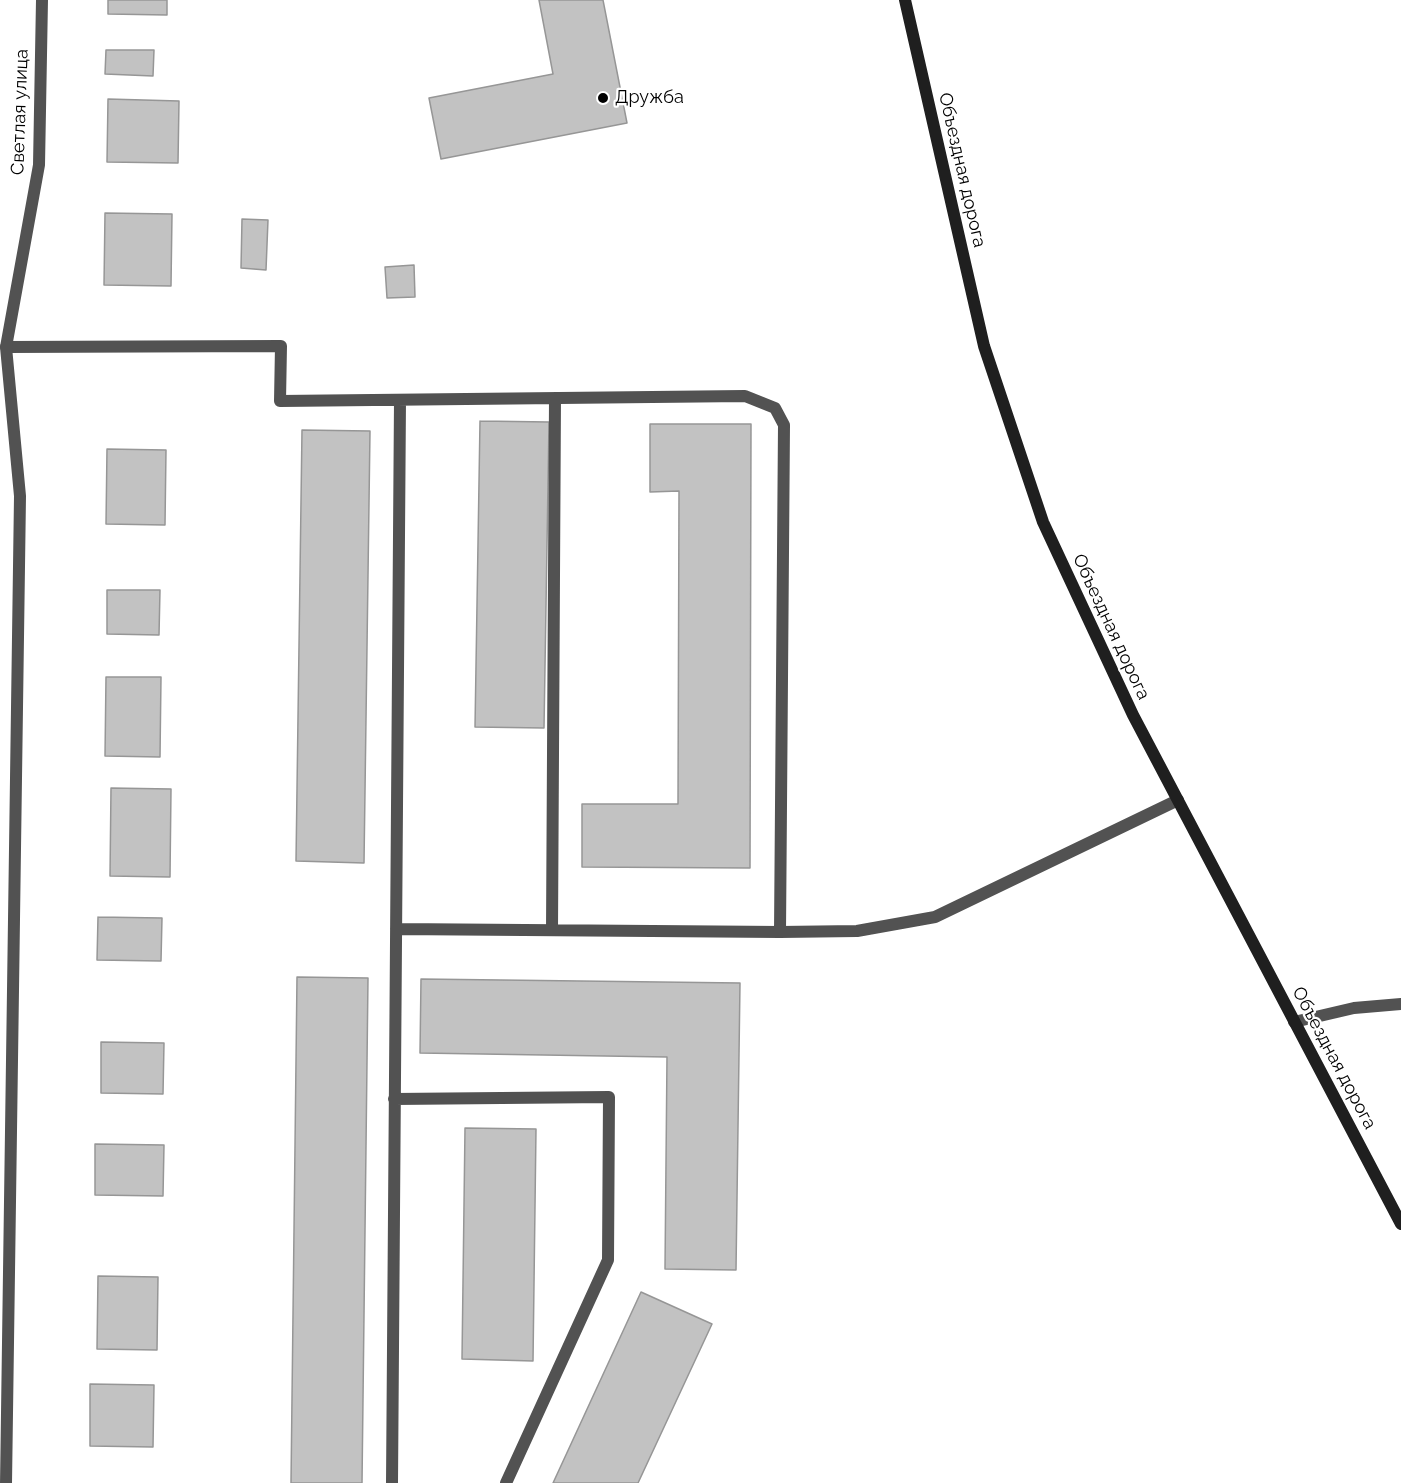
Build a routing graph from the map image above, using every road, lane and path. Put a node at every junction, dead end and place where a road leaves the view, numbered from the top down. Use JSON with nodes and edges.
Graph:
{"nodes":[{"id":1,"x":42,"y":0,"type":"edge"},
{"id":2,"x":905,"y":0,"type":"edge"},
{"id":3,"x":3,"y":347,"type":"edge"},
{"id":4,"x":555,"y":398,"type":"junction"},
{"id":5,"x":400,"y":400,"type":"junction"},
{"id":6,"x":1178,"y":800,"type":"junction"},
{"id":7,"x":396,"y":929,"type":"junction"},
{"id":8,"x":552,"y":930,"type":"junction"},
{"id":9,"x":780,"y":932,"type":"junction"},
{"id":10,"x":1401,"y":1004,"type":"edge"},
{"id":11,"x":1294,"y":1022,"type":"junction"},
{"id":12,"x":394,"y":1099,"type":"junction"},
{"id":13,"x":1401,"y":1224,"type":"edge"},
{"id":14,"x":6,"y":1483,"type":"edge"},
{"id":15,"x":392,"y":1483,"type":"edge"},
{"id":16,"x":506,"y":1483,"type":"edge"}],
"edges":[{"from":1,"to":3,"type":"street","name":"Светлая улица"},
{"from":2,"to":6,"type":"main road","name":"Объездная дорога"},
{"from":3,"to":5,"type":"street"},
{"from":3,"to":14,"type":"street","name":"Светлая улица"},
{"from":4,"to":5,"type":"street"},
{"from":4,"to":8,"type":"street"},
{"from":4,"to":9,"type":"street"},
{"from":5,"to":7,"type":"street"},
{"from":6,"to":9,"type":"street"},
{"from":6,"to":11,"type":"main road","name":"Объездная дорога"},
{"from":7,"to":8,"type":"street"},
{"from":7,"to":12,"type":"street"},
{"from":8,"to":9,"type":"street"},
{"from":10,"to":11,"type":"street"},
{"from":11,"to":13,"type":"main road","name":"Объездная дорога"},
{"from":12,"to":15,"type":"street"},
{"from":12,"to":16,"type":"street"}]}
